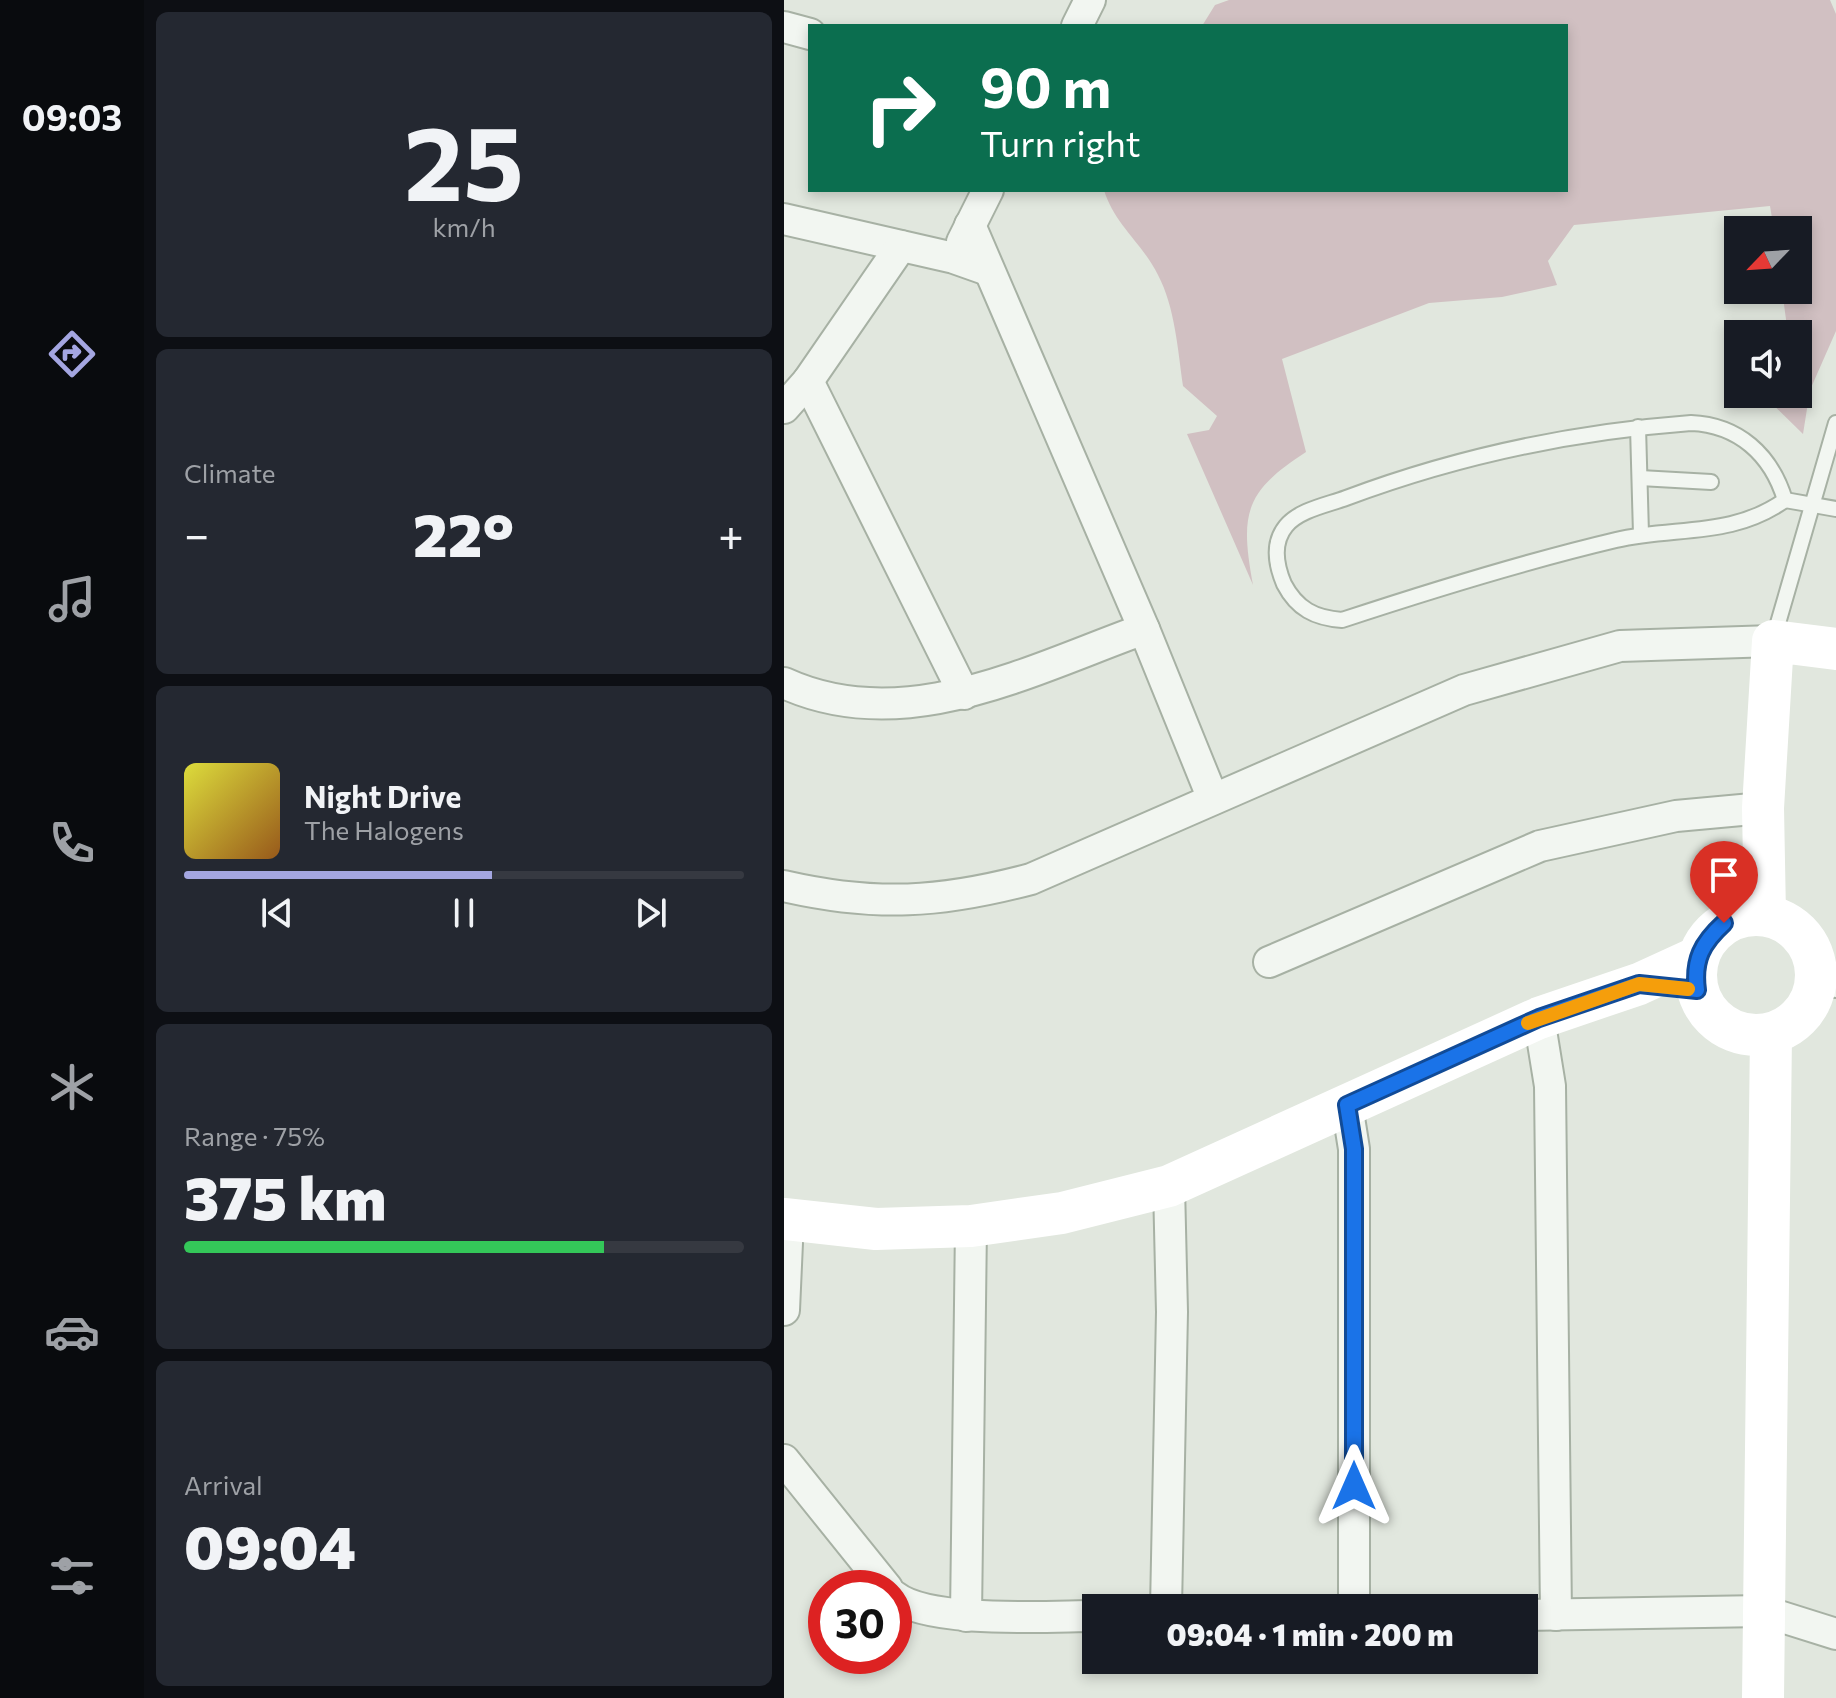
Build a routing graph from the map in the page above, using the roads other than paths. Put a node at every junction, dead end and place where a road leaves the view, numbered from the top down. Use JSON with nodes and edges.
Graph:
{"nodes":[{"id":1,"x":1090,"y":0,"type":"edge"},
{"id":2,"x":1078,"y":24,"type":"edge"},
{"id":3,"x":784,"y":27,"type":"edge"},
{"id":4,"x":808,"y":33,"type":"edge"},
{"id":5,"x":987,"y":192,"type":"edge"},
{"id":6,"x":784,"y":219,"type":"edge"},
{"id":7,"x":970,"y":225,"type":"junction"},
{"id":8,"x":901,"y":246,"type":"junction"},
{"id":9,"x":954,"y":258,"type":"junction"},
{"id":10,"x":988,"y":270,"type":"junction"},
{"id":11,"x":808,"y":381,"type":"junction"},
{"id":12,"x":784,"y":408,"type":"edge"},
{"id":13,"x":1836,"y":423,"type":"edge"},
{"id":14,"x":1638,"y":427,"type":"junction"},
{"id":15,"x":1640,"y":478,"type":"junction"},
{"id":16,"x":1711,"y":482,"type":"dead end"},
{"id":17,"x":1785,"y":500,"type":"junction"},
{"id":18,"x":1811,"y":507,"type":"junction"},
{"id":19,"x":1836,"y":509,"type":"edge"},
{"id":20,"x":1641,"y":534,"type":"junction"},
{"id":21,"x":1144,"y":629,"type":"junction"},
{"id":22,"x":1773,"y":641,"type":"junction"},
{"id":23,"x":1836,"y":649,"type":"edge"},
{"id":24,"x":784,"y":683,"type":"edge"},
{"id":25,"x":964,"y":694,"type":"junction"},
{"id":26,"x":1213,"y":799,"type":"junction"},
{"id":27,"x":1763,"y":808,"type":"junction"},
{"id":28,"x":784,"y":886,"type":"edge"},
{"id":29,"x":1765,"y":915,"type":"junction"},
{"id":30,"x":1269,"y":962,"type":"dead end"},
{"id":31,"x":1698,"y":973,"type":"junction"},
{"id":32,"x":1826,"y":980,"type":"edge"},
{"id":33,"x":1539,"y":1018,"type":"junction"},
{"id":34,"x":1771,"y":1034,"type":"junction"},
{"id":35,"x":1347,"y":1105,"type":"junction"},
{"id":36,"x":1169,"y":1186,"type":"junction"},
{"id":37,"x":786,"y":1220,"type":"edge"},
{"id":38,"x":971,"y":1226,"type":"junction"},
{"id":39,"x":784,"y":1310,"type":"edge"},
{"id":40,"x":784,"y":1460,"type":"edge"},
{"id":41,"x":873,"y":1570,"type":"edge"},
{"id":42,"x":1166,"y":1594,"type":"edge"},
{"id":43,"x":1354,"y":1594,"type":"edge"},
{"id":44,"x":912,"y":1605,"type":"edge"},
{"id":45,"x":1763,"y":1611,"type":"junction"},
{"id":46,"x":1538,"y":1615,"type":"edge"},
{"id":47,"x":1556,"y":1615,"type":"junction"},
{"id":48,"x":966,"y":1616,"type":"junction"},
{"id":49,"x":1082,"y":1616,"type":"edge"},
{"id":50,"x":1836,"y":1634,"type":"edge"},
{"id":51,"x":1763,"y":1698,"type":"edge"}],
"edges":[{"from":1,"to":2,"type":"street"},
{"from":3,"to":4,"type":"street"},
{"from":5,"to":7,"type":"street"},
{"from":6,"to":8,"type":"street"},
{"from":7,"to":9,"type":"street"},
{"from":7,"to":10,"type":"street"},
{"from":8,"to":9,"type":"street"},
{"from":8,"to":11,"type":"street"},
{"from":9,"to":10,"type":"street"},
{"from":10,"to":21,"type":"street"},
{"from":11,"to":12,"type":"street"},
{"from":11,"to":25,"type":"street"},
{"from":13,"to":18,"type":"lane"},
{"from":14,"to":15,"type":"lane"},
{"from":14,"to":17,"type":"lane"},
{"from":14,"to":20,"type":"lane"},
{"from":15,"to":16,"type":"lane"},
{"from":15,"to":20,"type":"lane"},
{"from":17,"to":18,"type":"lane"},
{"from":17,"to":20,"type":"lane"},
{"from":18,"to":19,"type":"lane"},
{"from":18,"to":22,"type":"lane"},
{"from":21,"to":25,"type":"street"},
{"from":21,"to":26,"type":"street"},
{"from":22,"to":23,"type":"street"},
{"from":22,"to":26,"type":"street"},
{"from":22,"to":27,"type":"street"},
{"from":24,"to":25,"type":"street"},
{"from":26,"to":28,"type":"street"},
{"from":27,"to":29,"type":"street"},
{"from":27,"to":30,"type":"street"},
{"from":29,"to":31,"type":"street"},
{"from":29,"to":32,"type":"street"},
{"from":31,"to":33,"type":"street"},
{"from":31,"to":34,"type":"street"},
{"from":32,"to":34,"type":"street"},
{"from":33,"to":35,"type":"street"},
{"from":33,"to":47,"type":"street"},
{"from":34,"to":45,"type":"street"},
{"from":35,"to":36,"type":"street"},
{"from":35,"to":43,"type":"street"},
{"from":36,"to":38,"type":"street"},
{"from":36,"to":42,"type":"street"},
{"from":37,"to":38,"type":"street"},
{"from":37,"to":39,"type":"street"},
{"from":38,"to":48,"type":"street"},
{"from":40,"to":41,"type":"street"},
{"from":44,"to":48,"type":"street"},
{"from":45,"to":47,"type":"street"},
{"from":45,"to":50,"type":"street"},
{"from":45,"to":51,"type":"street"},
{"from":46,"to":47,"type":"street"},
{"from":48,"to":49,"type":"street"}]}
